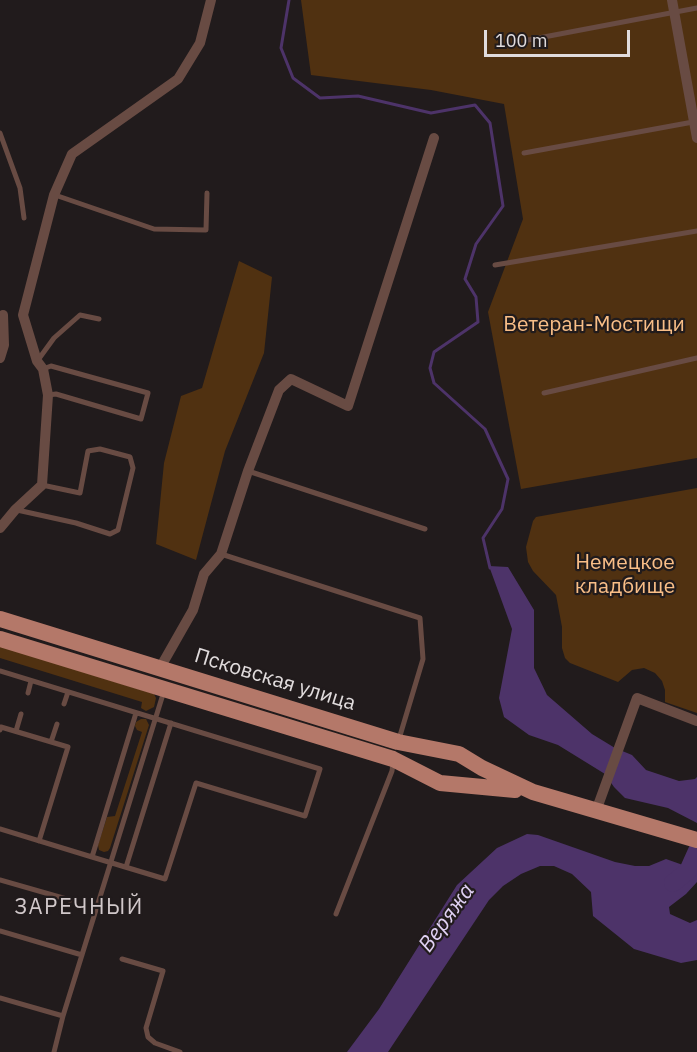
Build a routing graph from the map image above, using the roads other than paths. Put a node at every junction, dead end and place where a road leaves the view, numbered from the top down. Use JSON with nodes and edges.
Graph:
{"nodes":[{"id":1,"x":211,"y":0,"type":"edge"},
{"id":2,"x":672,"y":0,"type":"edge"},
{"id":3,"x":697,"y":8,"type":"edge"},
{"id":4,"x":674,"y":12,"type":"junction"},
{"id":5,"x":528,"y":40,"type":"dead end"},
{"id":6,"x":695,"y":121,"type":"edge"},
{"id":7,"x":0,"y":134,"type":"edge"},
{"id":8,"x":434,"y":138,"type":"dead end"},
{"id":9,"x":697,"y":138,"type":"edge"},
{"id":10,"x":524,"y":153,"type":"dead end"},
{"id":11,"x":207,"y":193,"type":"dead end"},
{"id":12,"x":54,"y":195,"type":"junction"},
{"id":13,"x":24,"y":218,"type":"dead end"},
{"id":14,"x":697,"y":231,"type":"edge"},
{"id":15,"x":495,"y":265,"type":"dead end"},
{"id":16,"x":1,"y":315,"type":"edge"},
{"id":17,"x":99,"y":319,"type":"dead end"},
{"id":18,"x":0,"y":358,"type":"edge"},
{"id":19,"x":697,"y":358,"type":"edge"},
{"id":20,"x":40,"y":365,"type":"junction"},
{"id":21,"x":544,"y":393,"type":"dead end"},
{"id":22,"x":48,"y":395,"type":"junction"},
{"id":23,"x":248,"y":471,"type":"junction"},
{"id":24,"x":42,"y":485,"type":"junction"},
{"id":25,"x":15,"y":510,"type":"junction"},
{"id":26,"x":0,"y":528,"type":"edge"},
{"id":27,"x":425,"y":529,"type":"dead end"},
{"id":28,"x":221,"y":554,"type":"junction"},
{"id":29,"x":0,"y":619,"type":"edge"},
{"id":30,"x":0,"y":639,"type":"edge"},
{"id":31,"x":160,"y":668,"type":"junction"},
{"id":32,"x":0,"y":671,"type":"edge"},
{"id":33,"x":32,"y":681,"type":"junction"},
{"id":34,"x":164,"y":690,"type":"junction"},
{"id":35,"x":68,"y":692,"type":"junction"},
{"id":36,"x":28,"y":693,"type":"dead end"},
{"id":37,"x":64,"y":704,"type":"dead end"},
{"id":38,"x":136,"y":713,"type":"junction"},
{"id":39,"x":21,"y":714,"type":"dead end"},
{"id":40,"x":156,"y":718,"type":"junction"},
{"id":41,"x":697,"y":721,"type":"edge"},
{"id":42,"x":171,"y":723,"type":"junction"},
{"id":43,"x":57,"y":724,"type":"dead end"},
{"id":44,"x":0,"y":730,"type":"edge"},
{"id":45,"x":16,"y":731,"type":"junction"},
{"id":46,"x":51,"y":742,"type":"junction"},
{"id":47,"x":399,"y":742,"type":"junction"},
{"id":48,"x":446,"y":750,"type":"junction"},
{"id":49,"x":393,"y":759,"type":"junction"},
{"id":50,"x":441,"y":783,"type":"junction"},
{"id":51,"x":533,"y":792,"type":"junction"},
{"id":52,"x":596,"y":812,"type":"junction"},
{"id":53,"x":0,"y":829,"type":"edge"},
{"id":54,"x":662,"y":834,"type":"junction"},
{"id":55,"x":697,"y":840,"type":"edge"},
{"id":56,"x":39,"y":841,"type":"junction"},
{"id":57,"x":697,"y":850,"type":"edge"},
{"id":58,"x":92,"y":856,"type":"junction"},
{"id":59,"x":111,"y":862,"type":"junction"},
{"id":60,"x":126,"y":867,"type":"junction"},
{"id":61,"x":0,"y":880,"type":"edge"},
{"id":62,"x":70,"y":900,"type":"dead end"},
{"id":63,"x":336,"y":914,"type":"dead end"},
{"id":64,"x":0,"y":931,"type":"edge"},
{"id":65,"x":82,"y":955,"type":"junction"},
{"id":66,"x":122,"y":959,"type":"dead end"},
{"id":67,"x":0,"y":998,"type":"edge"},
{"id":68,"x":63,"y":1016,"type":"junction"},
{"id":69,"x":54,"y":1052,"type":"edge"},
{"id":70,"x":180,"y":1052,"type":"edge"}],
"edges":[{"from":1,"to":12,"type":"street"},
{"from":2,"to":4,"type":"street"},
{"from":3,"to":4,"type":"lane"},
{"from":4,"to":5,"type":"lane"},
{"from":4,"to":6,"type":"street"},
{"from":6,"to":9,"type":"street"},
{"from":6,"to":10,"type":"lane"},
{"from":7,"to":13,"type":"lane"},
{"from":8,"to":23,"type":"street"},
{"from":11,"to":12,"type":"lane"},
{"from":12,"to":20,"type":"street"},
{"from":14,"to":15,"type":"lane"},
{"from":16,"to":18,"type":"street"},
{"from":17,"to":20,"type":"lane"},
{"from":19,"to":21,"type":"lane"},
{"from":20,"to":22,"type":"street"},
{"from":20,"to":22,"type":"lane"},
{"from":22,"to":24,"type":"street"},
{"from":23,"to":27,"type":"lane"},
{"from":23,"to":28,"type":"street"},
{"from":24,"to":25,"type":"street"},
{"from":24,"to":25,"type":"lane"},
{"from":25,"to":26,"type":"street"},
{"from":28,"to":31,"type":"street"},
{"from":28,"to":47,"type":"lane"},
{"from":29,"to":31,"type":"main road","name":"Псковская улица"},
{"from":30,"to":34,"type":"main road","name":"Псковская улица"},
{"from":31,"to":47,"type":"main road","name":"Псковская улица"},
{"from":32,"to":33,"type":"lane"},
{"from":33,"to":35,"type":"lane"},
{"from":33,"to":36,"type":"lane"},
{"from":34,"to":40,"type":"lane"},
{"from":34,"to":49,"type":"main road","name":"Псковская улица"},
{"from":35,"to":37,"type":"lane"},
{"from":35,"to":38,"type":"lane"},
{"from":38,"to":40,"type":"lane"},
{"from":38,"to":58,"type":"lane"},
{"from":39,"to":45,"type":"lane"},
{"from":40,"to":42,"type":"lane"},
{"from":40,"to":59,"type":"lane"},
{"from":41,"to":52,"type":"street"},
{"from":42,"to":60,"type":"lane"},
{"from":42,"to":60,"type":"lane"},
{"from":43,"to":46,"type":"lane"},
{"from":44,"to":45,"type":"lane"},
{"from":45,"to":46,"type":"lane"},
{"from":46,"to":56,"type":"lane"},
{"from":47,"to":48,"type":"main road","name":"Псковская улица"},
{"from":48,"to":50,"type":"main road"},
{"from":48,"to":51,"type":"main road","name":"Псковская улица"},
{"from":49,"to":50,"type":"main road","name":"Псковская улица"},
{"from":49,"to":63,"type":"lane"},
{"from":50,"to":51,"type":"main road","name":"Псковская улица"},
{"from":51,"to":52,"type":"main road","name":"Псковская улица"},
{"from":52,"to":54,"type":"main road","name":"Псковская улица"},
{"from":53,"to":56,"type":"lane"},
{"from":54,"to":55,"type":"main road"},
{"from":54,"to":57,"type":"main road"},
{"from":56,"to":58,"type":"lane"},
{"from":58,"to":59,"type":"lane"},
{"from":59,"to":60,"type":"lane"},
{"from":59,"to":65,"type":"lane"},
{"from":61,"to":62,"type":"lane"},
{"from":64,"to":65,"type":"lane"},
{"from":65,"to":68,"type":"lane"},
{"from":66,"to":70,"type":"lane"},
{"from":67,"to":68,"type":"lane"},
{"from":68,"to":69,"type":"lane"}]}
